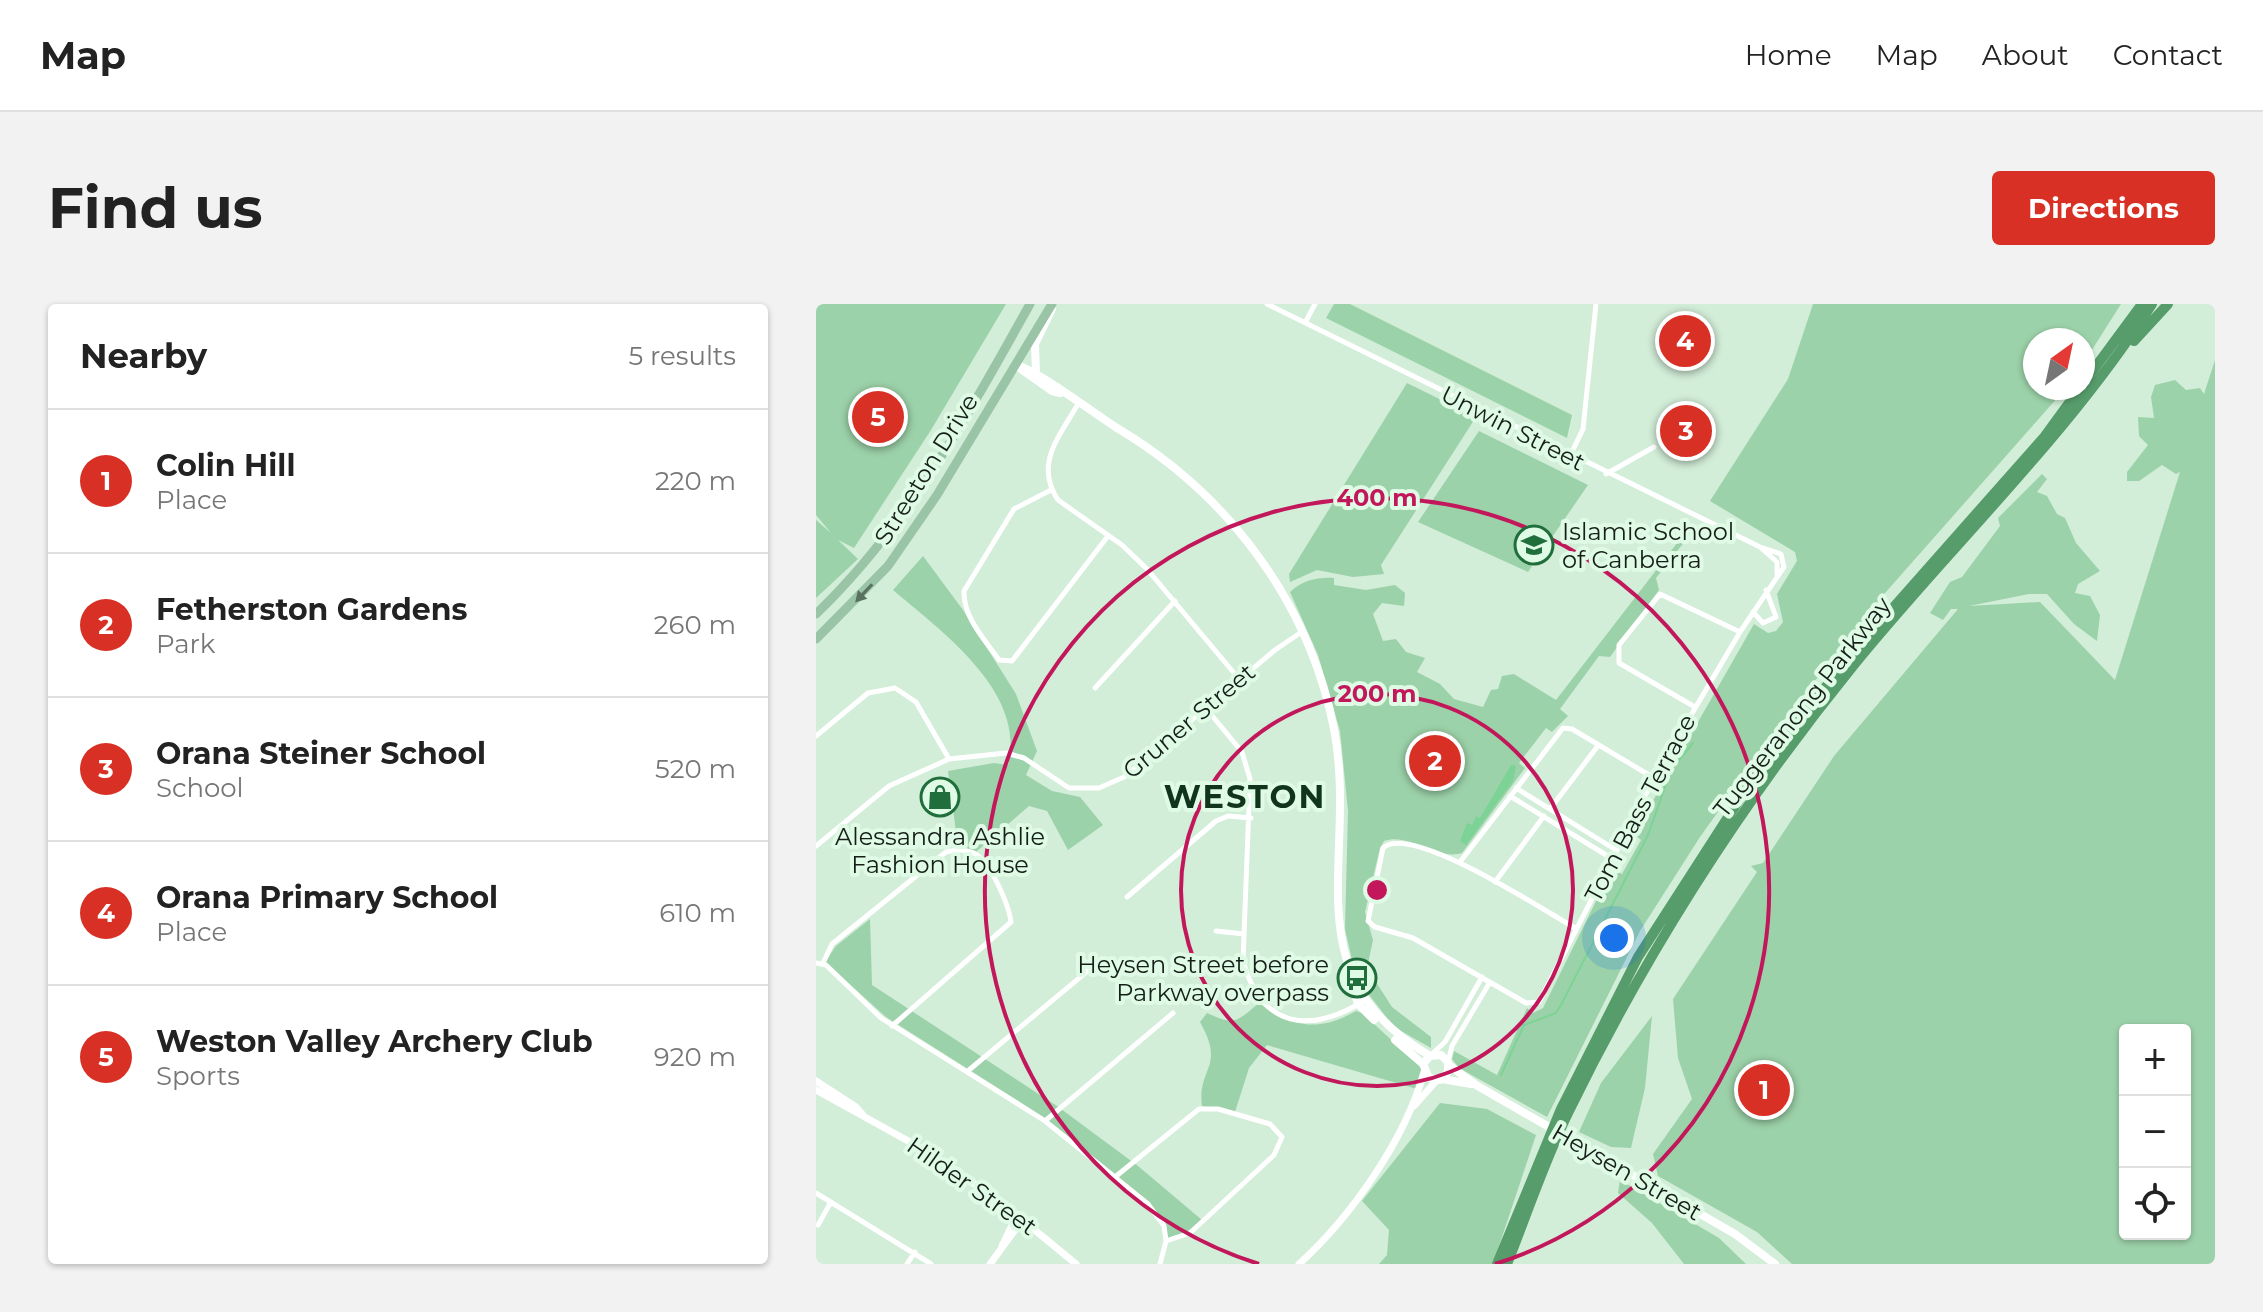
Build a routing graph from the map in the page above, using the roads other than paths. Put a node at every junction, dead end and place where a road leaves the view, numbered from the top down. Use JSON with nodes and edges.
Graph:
{"nodes":[{"id":1,"x":1030,"y":304,"type":"edge"},
{"id":2,"x":1052,"y":304,"type":"edge"},
{"id":3,"x":1267,"y":304,"type":"edge"},
{"id":4,"x":1315,"y":304,"type":"edge"},
{"id":5,"x":1596,"y":304,"type":"edge"},
{"id":6,"x":2152,"y":304,"type":"edge"},
{"id":7,"x":2168,"y":304,"type":"edge"},
{"id":8,"x":2139,"y":308,"type":"edge"},
{"id":9,"x":1305,"y":323,"type":"junction"},
{"id":10,"x":1011,"y":338,"type":"junction"},
{"id":11,"x":1015,"y":365,"type":"junction"},
{"id":12,"x":2095,"y":368,"type":"edge"},
{"id":13,"x":1038,"y":378,"type":"junction"},
{"id":14,"x":1006,"y":380,"type":"junction"},
{"id":15,"x":2102,"y":380,"type":"junction"},
{"id":16,"x":2072,"y":400,"type":"edge"},
{"id":17,"x":1078,"y":404,"type":"junction"},
{"id":18,"x":968,"y":409,"type":"junction"},
{"id":19,"x":1654,"y":447,"type":"dead end"},
{"id":20,"x":1570,"y":456,"type":"junction"},
{"id":21,"x":1605,"y":474,"type":"junction"},
{"id":22,"x":1051,"y":490,"type":"junction"},
{"id":23,"x":1108,"y":536,"type":"junction"},
{"id":24,"x":1777,"y":574,"type":"joint"},
{"id":25,"x":1766,"y":590,"type":"junction"},
{"id":26,"x":1175,"y":601,"type":"junction"},
{"id":27,"x":1753,"y":612,"type":"junction"},
{"id":28,"x":816,"y":614,"type":"edge"},
{"id":29,"x":1303,"y":631,"type":"junction"},
{"id":30,"x":1740,"y":632,"type":"junction"},
{"id":31,"x":816,"y":639,"type":"edge"},
{"id":32,"x":1239,"y":679,"type":"junction"},
{"id":33,"x":1095,"y":688,"type":"dead end"},
{"id":34,"x":1205,"y":707,"type":"junction"},
{"id":35,"x":1695,"y":707,"type":"junction"},
{"id":36,"x":816,"y":736,"type":"edge"},
{"id":37,"x":1597,"y":747,"type":"junction"},
{"id":38,"x":949,"y":759,"type":"junction"},
{"id":39,"x":1654,"y":778,"type":"junction"},
{"id":40,"x":1516,"y":788,"type":"junction"},
{"id":41,"x":1510,"y":796,"type":"junction"},
{"id":42,"x":1550,"y":809,"type":"junction"},
{"id":43,"x":1544,"y":816,"type":"junction"},
{"id":44,"x":1251,"y":818,"type":"junction"},
{"id":45,"x":816,"y":846,"type":"edge"},
{"id":46,"x":1616,"y":850,"type":"junction"},
{"id":47,"x":1611,"y":858,"type":"junction"},
{"id":48,"x":1460,"y":862,"type":"junction"},
{"id":49,"x":1495,"y":882,"type":"junction"},
{"id":50,"x":1127,"y":897,"type":"dead end"},
{"id":51,"x":1575,"y":928,"type":"junction"},
{"id":52,"x":1216,"y":931,"type":"dead end"},
{"id":53,"x":1244,"y":934,"type":"junction"},
{"id":54,"x":1102,"y":959,"type":"dead end"},
{"id":55,"x":820,"y":963,"type":"edge"},
{"id":56,"x":1482,"y":977,"type":"junction"},
{"id":57,"x":1490,"y":982,"type":"junction"},
{"id":58,"x":1361,"y":1002,"type":"junction"},
{"id":59,"x":1173,"y":1013,"type":"dead end"},
{"id":60,"x":892,"y":1026,"type":"junction"},
{"id":61,"x":1430,"y":1055,"type":"junction"},
{"id":62,"x":1448,"y":1064,"type":"junction"},
{"id":63,"x":1423,"y":1068,"type":"junction"},
{"id":64,"x":969,"y":1070,"type":"junction"},
{"id":65,"x":1440,"y":1080,"type":"junction"},
{"id":66,"x":817,"y":1085,"type":"edge"},
{"id":67,"x":1476,"y":1085,"type":"junction"},
{"id":68,"x":1410,"y":1111,"type":"junction"},
{"id":69,"x":1564,"y":1111,"type":"junction"},
{"id":70,"x":1045,"y":1121,"type":"junction"},
{"id":71,"x":1546,"y":1152,"type":"junction"},
{"id":72,"x":1115,"y":1177,"type":"junction"},
{"id":73,"x":816,"y":1193,"type":"edge"},
{"id":74,"x":831,"y":1202,"type":"junction"},
{"id":75,"x":1020,"y":1217,"type":"junction"},
{"id":76,"x":818,"y":1225,"type":"dead end"},
{"id":77,"x":1166,"y":1241,"type":"junction"},
{"id":78,"x":915,"y":1252,"type":"junction"},
{"id":79,"x":907,"y":1264,"type":"edge"},
{"id":80,"x":931,"y":1264,"type":"edge"},
{"id":81,"x":990,"y":1264,"type":"edge"},
{"id":82,"x":1076,"y":1264,"type":"edge"},
{"id":83,"x":1160,"y":1264,"type":"edge"},
{"id":84,"x":1299,"y":1264,"type":"edge"},
{"id":85,"x":1497,"y":1264,"type":"edge"},
{"id":86,"x":1507,"y":1264,"type":"edge"},
{"id":87,"x":1775,"y":1264,"type":"edge"}],
"edges":[{"from":1,"to":10,"type":"main road","name":"Streeton Drive"},
{"from":2,"to":11,"type":"main road","name":"Streeton Drive"},
{"from":2,"to":13,"type":"main road"},
{"from":3,"to":9,"type":"street","name":"Unwin Street"},
{"from":4,"to":9,"type":"street"},
{"from":5,"to":20,"type":"street"},
{"from":6,"to":15,"type":"highway","name":"Tuggeranong Parkway"},
{"from":7,"to":15,"type":"highway"},
{"from":8,"to":12,"type":"highway","name":"Tuggeranong Parkway"},
{"from":9,"to":20,"type":"street","name":"Unwin Street"},
{"from":10,"to":11,"type":"main road"},
{"from":10,"to":18,"type":"main road","name":"Streeton Drive"},
{"from":11,"to":13,"type":"main road","name":"Heysen Street"},
{"from":11,"to":14,"type":"main road","name":"Streeton Drive"},
{"from":11,"to":18,"type":"main road"},
{"from":13,"to":14,"type":"main road"},
{"from":13,"to":17,"type":"main road","name":"Heysen Street"},
{"from":14,"to":31,"type":"main road","name":"Streeton Drive","one_way":true},
{"from":15,"to":69,"type":"highway","name":"Tuggeranong Parkway"},
{"from":16,"to":69,"type":"highway","name":"Tuggeranong Parkway"},
{"from":17,"to":22,"type":"street"},
{"from":17,"to":29,"type":"main road","name":"Heysen Street"},
{"from":18,"to":28,"type":"main road","name":"Streeton Drive"},
{"from":19,"to":21,"type":"street"},
{"from":20,"to":21,"type":"street","name":"Unwin Street"},
{"from":21,"to":24,"type":"street","name":"Unwin Street"},
{"from":22,"to":23,"type":"street"},
{"from":22,"to":23,"type":"street"},
{"from":23,"to":26,"type":"street"},
{"from":24,"to":25,"type":"street","name":"Tom Bass Terrace"},
{"from":25,"to":27,"type":"street","name":"Tom Bass Terrace"},
{"from":25,"to":27,"type":"street"},
{"from":26,"to":32,"type":"street"},
{"from":26,"to":33,"type":"street"},
{"from":27,"to":30,"type":"street","name":"Tom Bass Terrace"},
{"from":29,"to":32,"type":"street","name":"Gruner Street"},
{"from":29,"to":58,"type":"main road","name":"Heysen Street"},
{"from":30,"to":35,"type":"street","name":"Tom Bass Terrace"},
{"from":30,"to":35,"type":"street"},
{"from":32,"to":34,"type":"street","name":"Gruner Street"},
{"from":34,"to":38,"type":"street","name":"Gruner Street"},
{"from":34,"to":44,"type":"street"},
{"from":35,"to":39,"type":"street","name":"Tom Bass Terrace"},
{"from":36,"to":38,"type":"street"},
{"from":37,"to":39,"type":"street"},
{"from":37,"to":40,"type":"street"},
{"from":37,"to":42,"type":"street"},
{"from":38,"to":45,"type":"street","name":"Gruner Street"},
{"from":39,"to":46,"type":"street","name":"Tom Bass Terrace"},
{"from":40,"to":41,"type":"street"},
{"from":40,"to":42,"type":"street"},
{"from":41,"to":43,"type":"street"},
{"from":41,"to":48,"type":"street"},
{"from":42,"to":46,"type":"street"},
{"from":43,"to":47,"type":"street"},
{"from":43,"to":49,"type":"street"},
{"from":44,"to":50,"type":"street"},
{"from":44,"to":53,"type":"street"},
{"from":46,"to":47,"type":"street","name":"Tom Bass Terrace"},
{"from":47,"to":51,"type":"street","name":"Tom Bass Terrace"},
{"from":48,"to":49,"type":"street"},
{"from":48,"to":56,"type":"street"},
{"from":49,"to":51,"type":"street"},
{"from":51,"to":57,"type":"street","name":"Tom Bass Terrace"},
{"from":52,"to":53,"type":"street"},
{"from":53,"to":58,"type":"street"},
{"from":54,"to":64,"type":"street"},
{"from":55,"to":60,"type":"street"},
{"from":55,"to":60,"type":"street"},
{"from":56,"to":57,"type":"street"},
{"from":56,"to":61,"type":"street"},
{"from":57,"to":62,"type":"street"},
{"from":58,"to":61,"type":"main road","name":"Heysen Street"},
{"from":58,"to":63,"type":"main road","name":"Heysen Street"},
{"from":59,"to":70,"type":"street"},
{"from":60,"to":64,"type":"street"},
{"from":61,"to":62,"type":"main road","name":"Heysen Street"},
{"from":61,"to":63,"type":"main road"},
{"from":62,"to":65,"type":"main road"},
{"from":62,"to":67,"type":"main road","name":"Heysen Street"},
{"from":63,"to":65,"type":"main road","name":"Heysen Street"},
{"from":63,"to":68,"type":"street"},
{"from":64,"to":70,"type":"street"},
{"from":65,"to":67,"type":"main road","name":"Heysen Street"},
{"from":65,"to":68,"type":"street"},
{"from":66,"to":75,"type":"street","name":"Hilder Street"},
{"from":67,"to":87,"type":"main road","name":"Heysen Street"},
{"from":68,"to":84,"type":"street"},
{"from":69,"to":71,"type":"highway","name":"Tuggeranong Parkway"},
{"from":70,"to":72,"type":"street"},
{"from":71,"to":85,"type":"highway","name":"Tuggeranong Parkway"},
{"from":71,"to":86,"type":"highway","name":"Tuggeranong Parkway"},
{"from":72,"to":77,"type":"street"},
{"from":72,"to":77,"type":"street"},
{"from":73,"to":74,"type":"street"},
{"from":74,"to":76,"type":"street"},
{"from":74,"to":78,"type":"street"},
{"from":75,"to":81,"type":"street"},
{"from":75,"to":82,"type":"street","name":"Hilder Street"},
{"from":77,"to":83,"type":"street"},
{"from":78,"to":79,"type":"street"},
{"from":78,"to":80,"type":"street"}]}
